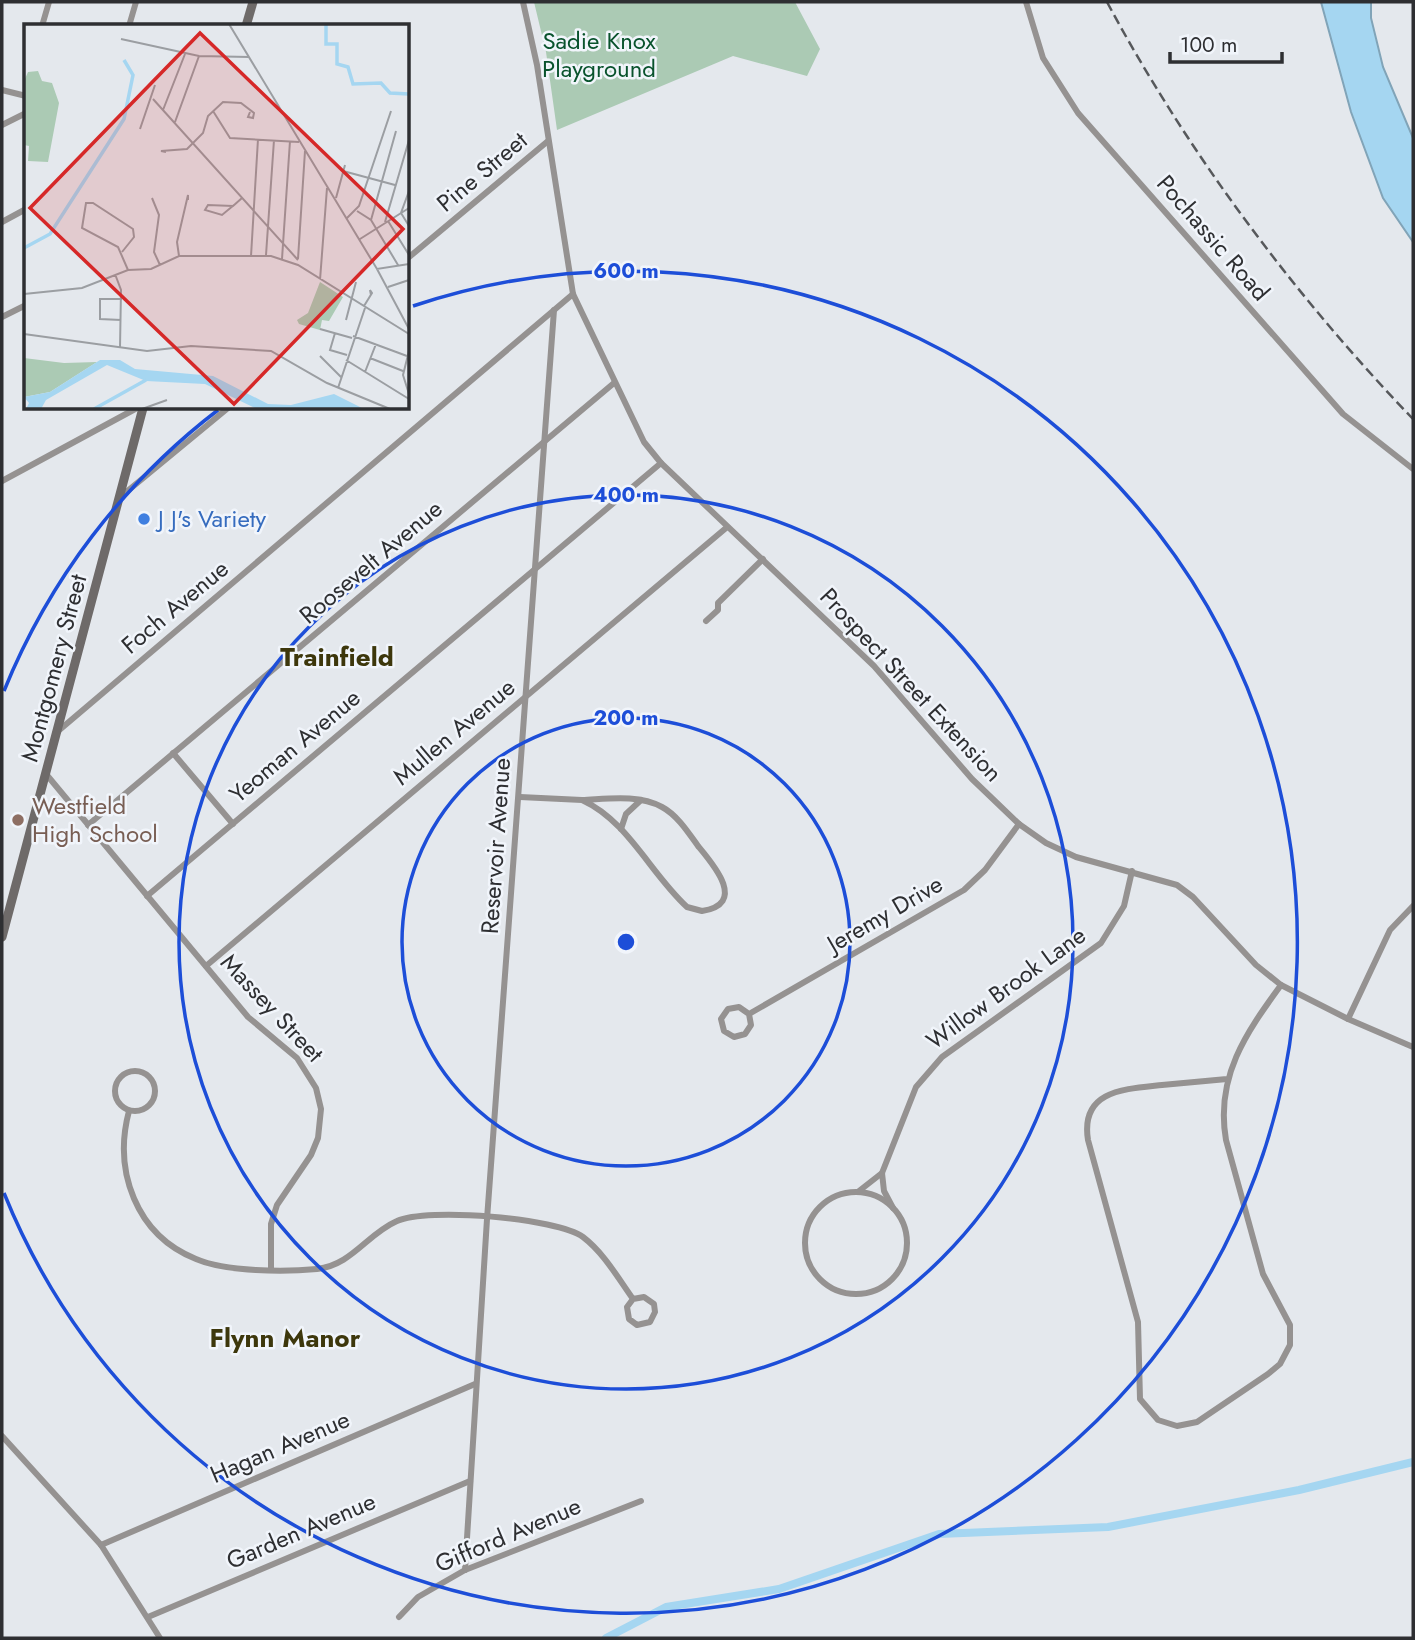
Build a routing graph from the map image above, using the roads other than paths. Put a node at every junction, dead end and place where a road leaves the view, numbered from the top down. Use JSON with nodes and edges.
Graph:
{"nodes":[{"id":1,"x":49,"y":2,"type":"edge"},
{"id":2,"x":136,"y":2,"type":"edge"},
{"id":3,"x":253,"y":2,"type":"edge"},
{"id":4,"x":523,"y":2,"type":"edge"},
{"id":5,"x":1026,"y":2,"type":"edge"},
{"id":6,"x":44,"y":24,"type":"edge"},
{"id":7,"x":130,"y":24,"type":"edge"},
{"id":8,"x":247,"y":24,"type":"edge"},
{"id":9,"x":2,"y":90,"type":"edge"},
{"id":10,"x":24,"y":96,"type":"edge"},
{"id":11,"x":24,"y":114,"type":"edge"},
{"id":12,"x":2,"y":125,"type":"edge"},
{"id":13,"x":548,"y":141,"type":"junction"},
{"id":14,"x":24,"y":210,"type":"edge"},
{"id":15,"x":2,"y":222,"type":"edge"},
{"id":16,"x":410,"y":256,"type":"edge"},
{"id":17,"x":573,"y":294,"type":"junction"},
{"id":18,"x":24,"y":306,"type":"edge"},
{"id":19,"x":554,"y":310,"type":"junction"},
{"id":20,"x":2,"y":317,"type":"edge"},
{"id":21,"x":614,"y":383,"type":"junction"},
{"id":22,"x":133,"y":410,"type":"edge"},
{"id":23,"x":142,"y":410,"type":"edge"},
{"id":24,"x":226,"y":410,"type":"edge"},
{"id":25,"x":546,"y":440,"type":"junction"},
{"id":26,"x":661,"y":463,"type":"junction"},
{"id":27,"x":1413,"y":469,"type":"edge"},
{"id":28,"x":2,"y":481,"type":"edge"},
{"id":29,"x":119,"y":498,"type":"junction"},
{"id":30,"x":726,"y":527,"type":"junction"},
{"id":31,"x":763,"y":559,"type":"junction"},
{"id":32,"x":534,"y":569,"type":"junction"},
{"id":33,"x":706,"y":621,"type":"dead end"},
{"id":34,"x":526,"y":697,"type":"junction"},
{"id":35,"x":57,"y":732,"type":"junction"},
{"id":36,"x":173,"y":753,"type":"junction"},
{"id":37,"x":46,"y":774,"type":"junction"},
{"id":38,"x":520,"y":797,"type":"junction"},
{"id":39,"x":582,"y":800,"type":"junction"},
{"id":40,"x":641,"y":800,"type":"junction"},
{"id":41,"x":233,"y":824,"type":"junction"},
{"id":42,"x":1019,"y":824,"type":"junction"},
{"id":43,"x":88,"y":825,"type":"junction"},
{"id":44,"x":621,"y":829,"type":"junction"},
{"id":45,"x":1132,"y":871,"type":"junction"},
{"id":46,"x":147,"y":896,"type":"junction"},
{"id":47,"x":1413,"y":906,"type":"edge"},
{"id":48,"x":2,"y":937,"type":"edge"},
{"id":49,"x":206,"y":966,"type":"junction"},
{"id":50,"x":1282,"y":985,"type":"junction"},
{"id":51,"x":749,"y":1014,"type":"junction"},
{"id":52,"x":1348,"y":1019,"type":"junction"},
{"id":53,"x":1413,"y":1047,"type":"edge"},
{"id":54,"x":1227,"y":1079,"type":"junction"},
{"id":55,"x":129,"y":1111,"type":"junction"},
{"id":56,"x":883,"y":1173,"type":"junction"},
{"id":57,"x":856,"y":1192,"type":"junction"},
{"id":58,"x":893,"y":1208,"type":"junction"},
{"id":59,"x":486,"y":1219,"type":"junction"},
{"id":60,"x":271,"y":1268,"type":"junction"},
{"id":61,"x":633,"y":1299,"type":"junction"},
{"id":62,"x":475,"y":1384,"type":"junction"},
{"id":63,"x":2,"y":1436,"type":"edge"},
{"id":64,"x":470,"y":1481,"type":"junction"},
{"id":65,"x":640,"y":1501,"type":"dead end"},
{"id":66,"x":101,"y":1545,"type":"junction"},
{"id":67,"x":465,"y":1570,"type":"junction"},
{"id":68,"x":148,"y":1616,"type":"junction"},
{"id":69,"x":399,"y":1617,"type":"dead end"},
{"id":70,"x":160,"y":1638,"type":"edge"}],
"edges":[{"from":1,"to":6,"type":"street"},
{"from":2,"to":7,"type":"street"},
{"from":3,"to":8,"type":"main road"},
{"from":4,"to":13,"type":"street","name":"Prospect Street Extension"},
{"from":5,"to":27,"type":"street","name":"Pochassic Road"},
{"from":9,"to":10,"type":"street"},
{"from":11,"to":12,"type":"street"},
{"from":13,"to":16,"type":"street","name":"Pine Street"},
{"from":13,"to":17,"type":"street","name":"Prospect Street Extension"},
{"from":14,"to":15,"type":"street"},
{"from":17,"to":19,"type":"street","name":"Foch Avenue"},
{"from":17,"to":21,"type":"street","name":"Prospect Street Extension"},
{"from":18,"to":20,"type":"street"},
{"from":19,"to":25,"type":"street","name":"Reservoir Avenue"},
{"from":19,"to":35,"type":"street","name":"Foch Avenue"},
{"from":21,"to":25,"type":"street","name":"Roosevelt Avenue"},
{"from":21,"to":26,"type":"street","name":"Prospect Street Extension"},
{"from":22,"to":28,"type":"street"},
{"from":23,"to":29,"type":"main road","name":"Montgomery Street"},
{"from":24,"to":29,"type":"street"},
{"from":25,"to":32,"type":"street","name":"Reservoir Avenue"},
{"from":25,"to":36,"type":"street","name":"Roosevelt Avenue"},
{"from":26,"to":30,"type":"street","name":"Prospect Street Extension"},
{"from":26,"to":32,"type":"street","name":"Yeoman Avenue"},
{"from":29,"to":35,"type":"main road","name":"Montgomery Street"},
{"from":30,"to":31,"type":"street","name":"Prospect Street Extension"},
{"from":30,"to":34,"type":"street","name":"Mullen Avenue"},
{"from":31,"to":33,"type":"street"},
{"from":31,"to":42,"type":"street","name":"Prospect Street Extension"},
{"from":32,"to":34,"type":"street","name":"Reservoir Avenue"},
{"from":32,"to":41,"type":"street","name":"Yeoman Avenue"},
{"from":34,"to":38,"type":"street","name":"Reservoir Avenue"},
{"from":34,"to":49,"type":"street","name":"Mullen Avenue"},
{"from":35,"to":37,"type":"main road","name":"Montgomery Street"},
{"from":36,"to":41,"type":"street"},
{"from":36,"to":43,"type":"street","name":"Roosevelt Avenue"},
{"from":37,"to":43,"type":"street","name":"Massey Street"},
{"from":37,"to":48,"type":"main road","name":"Montgomery Street"},
{"from":38,"to":39,"type":"street"},
{"from":38,"to":59,"type":"street","name":"Reservoir Avenue"},
{"from":39,"to":40,"type":"street"},
{"from":39,"to":44,"type":"street"},
{"from":40,"to":44,"type":"street"},
{"from":40,"to":44,"type":"street"},
{"from":41,"to":46,"type":"street","name":"Yeoman Avenue"},
{"from":42,"to":45,"type":"street","name":"Prospect Street Extension"},
{"from":42,"to":51,"type":"street","name":"Jeremy Drive"},
{"from":43,"to":46,"type":"street","name":"Massey Street"},
{"from":45,"to":50,"type":"street","name":"Prospect Street Extension"},
{"from":45,"to":56,"type":"street","name":"Willow Brook Lane"},
{"from":46,"to":49,"type":"street","name":"Massey Street"},
{"from":47,"to":52,"type":"street"},
{"from":49,"to":60,"type":"street","name":"Massey Street"},
{"from":50,"to":52,"type":"street","name":"Prospect Street Extension"},
{"from":50,"to":54,"type":"street"},
{"from":51,"to":51,"type":"street","name":"Jeremy Drive"},
{"from":52,"to":53,"type":"street","name":"Prospect Street Extension"},
{"from":54,"to":54,"type":"street"},
{"from":55,"to":55,"type":"street"},
{"from":55,"to":60,"type":"street"},
{"from":56,"to":57,"type":"street"},
{"from":56,"to":58,"type":"street"},
{"from":57,"to":58,"type":"street"},
{"from":57,"to":58,"type":"street"},
{"from":59,"to":60,"type":"street"},
{"from":59,"to":61,"type":"street"},
{"from":59,"to":62,"type":"street","name":"Reservoir Avenue"},
{"from":61,"to":61,"type":"street"},
{"from":62,"to":64,"type":"street","name":"Reservoir Avenue"},
{"from":62,"to":66,"type":"street","name":"Hagan Avenue"},
{"from":63,"to":66,"type":"street"},
{"from":64,"to":67,"type":"street","name":"Reservoir Avenue"},
{"from":64,"to":68,"type":"street","name":"Garden Avenue"},
{"from":65,"to":67,"type":"street","name":"Gifford Avenue"},
{"from":66,"to":68,"type":"street"},
{"from":67,"to":69,"type":"street","name":"Gifford Avenue"},
{"from":68,"to":70,"type":"street"}]}
